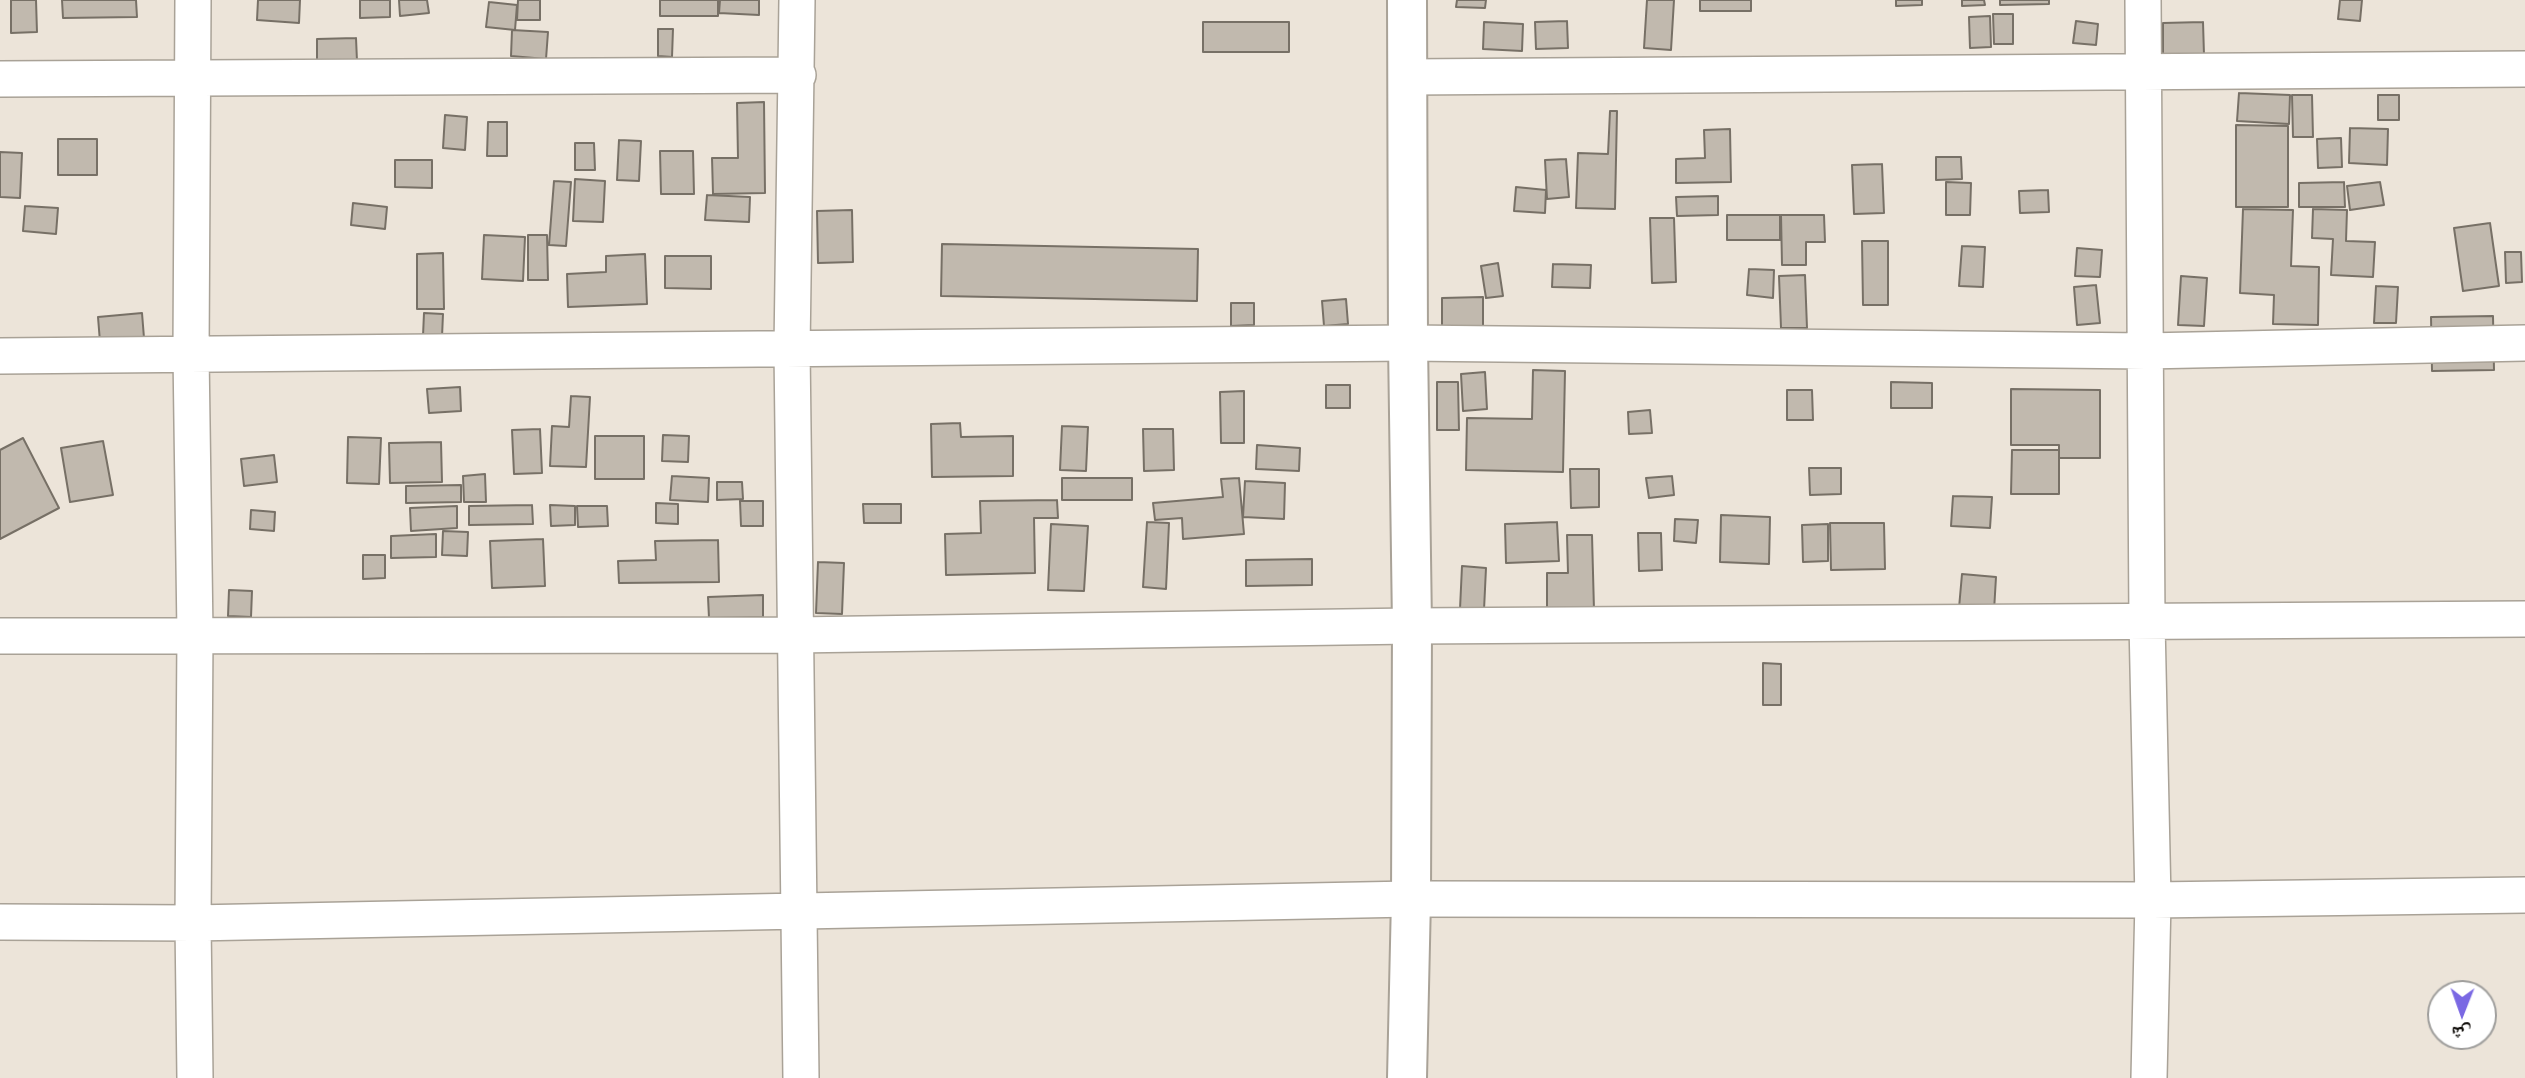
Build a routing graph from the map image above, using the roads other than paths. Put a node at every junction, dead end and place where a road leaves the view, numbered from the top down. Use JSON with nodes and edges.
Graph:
{"nodes":[{"id":1,"x":193,"y":0,"type":"edge"},
{"id":2,"x":797,"y":0,"type":"edge"},
{"id":3,"x":1407,"y":0,"type":"edge"},
{"id":4,"x":2143,"y":0,"type":"edge"},
{"id":5,"x":2525,"y":69,"type":"edge"},
{"id":6,"x":2143,"y":70,"type":"junction"},
{"id":7,"x":797,"y":75,"type":"junction"},
{"id":8,"x":192,"y":77,"type":"junction"},
{"id":9,"x":1408,"y":77,"type":"junction"},
{"id":10,"x":0,"y":79,"type":"edge"},
{"id":11,"x":1408,"y":343,"type":"junction"},
{"id":12,"x":2525,"y":343,"type":"edge"},
{"id":13,"x":792,"y":349,"type":"junction"},
{"id":14,"x":2146,"y":351,"type":"junction"},
{"id":15,"x":191,"y":353,"type":"junction"},
{"id":16,"x":0,"y":356,"type":"edge"},
{"id":17,"x":2525,"y":619,"type":"edge"},
{"id":18,"x":2147,"y":622,"type":"junction"},
{"id":19,"x":1412,"y":626,"type":"junction"},
{"id":20,"x":195,"y":634,"type":"junction"},
{"id":21,"x":794,"y":635,"type":"junction"},
{"id":22,"x":0,"y":636,"type":"edge"},
{"id":23,"x":2525,"y":895,"type":"edge"},
{"id":24,"x":1412,"y":899,"type":"junction"},
{"id":25,"x":2153,"y":900,"type":"junction"},
{"id":26,"x":800,"y":911,"type":"junction"},
{"id":27,"x":0,"y":922,"type":"edge"},
{"id":28,"x":193,"y":923,"type":"junction"},
{"id":29,"x":195,"y":1078,"type":"edge"},
{"id":30,"x":801,"y":1078,"type":"edge"},
{"id":31,"x":1407,"y":1078,"type":"edge"},
{"id":32,"x":2149,"y":1078,"type":"edge"}],
"edges":[{"from":1,"to":8,"type":"street"},
{"from":2,"to":7,"type":"street"},
{"from":3,"to":9,"type":"street"},
{"from":4,"to":6,"type":"street"},
{"from":5,"to":6,"type":"street"},
{"from":6,"to":9,"type":"street"},
{"from":6,"to":14,"type":"street"},
{"from":7,"to":8,"type":"street"},
{"from":7,"to":13,"type":"street"},
{"from":8,"to":10,"type":"street"},
{"from":8,"to":15,"type":"street"},
{"from":9,"to":11,"type":"street"},
{"from":11,"to":13,"type":"street"},
{"from":11,"to":14,"type":"street"},
{"from":11,"to":19,"type":"street"},
{"from":12,"to":14,"type":"street"},
{"from":13,"to":15,"type":"street"},
{"from":13,"to":21,"type":"street"},
{"from":14,"to":18,"type":"street"},
{"from":15,"to":16,"type":"street"},
{"from":15,"to":20,"type":"street"},
{"from":17,"to":18,"type":"street"},
{"from":18,"to":19,"type":"street"},
{"from":18,"to":25,"type":"street"},
{"from":19,"to":21,"type":"street"},
{"from":19,"to":24,"type":"street"},
{"from":20,"to":21,"type":"street"},
{"from":20,"to":22,"type":"street"},
{"from":20,"to":28,"type":"street"},
{"from":21,"to":26,"type":"street"},
{"from":23,"to":25,"type":"street"},
{"from":24,"to":25,"type":"street"},
{"from":24,"to":26,"type":"street"},
{"from":24,"to":31,"type":"street"},
{"from":25,"to":32,"type":"street"},
{"from":26,"to":28,"type":"street"},
{"from":26,"to":30,"type":"street"},
{"from":27,"to":28,"type":"street"},
{"from":28,"to":29,"type":"street"}]}
